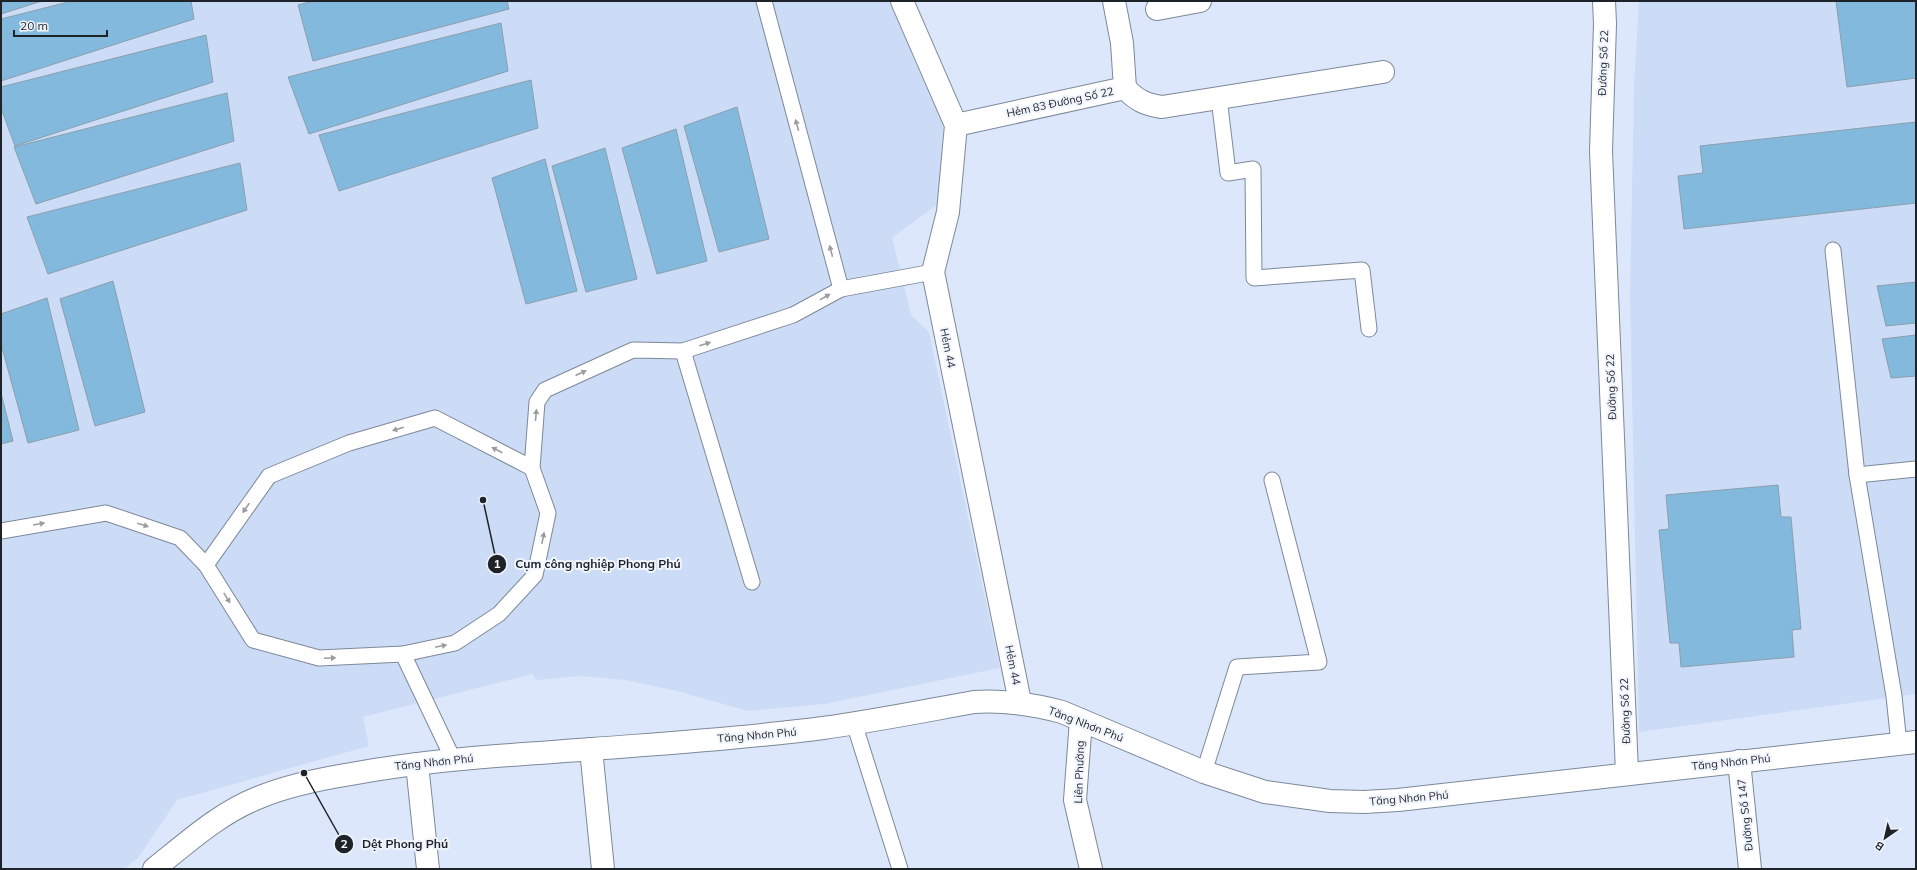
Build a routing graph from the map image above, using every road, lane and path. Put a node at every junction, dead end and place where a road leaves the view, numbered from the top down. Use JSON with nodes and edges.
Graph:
{"nodes":[{"id":1,"x":764,"y":1,"type":"edge"},
{"id":2,"x":902,"y":1,"type":"edge"},
{"id":3,"x":1114,"y":1,"type":"edge"},
{"id":4,"x":1200,"y":1,"type":"edge"},
{"id":5,"x":1604,"y":1,"type":"edge"},
{"id":6,"x":1157,"y":9,"type":"dead end"},
{"id":7,"x":1383,"y":72,"type":"dead end"},
{"id":8,"x":1125,"y":88,"type":"junction"},
{"id":9,"x":1219,"y":98,"type":"junction"},
{"id":10,"x":956,"y":125,"type":"junction"},
{"id":11,"x":1833,"y":250,"type":"dead end"},
{"id":12,"x":933,"y":272,"type":"junction"},
{"id":13,"x":841,"y":289,"type":"junction"},
{"id":14,"x":1370,"y":329,"type":"dead end"},
{"id":15,"x":683,"y":351,"type":"junction"},
{"id":16,"x":532,"y":468,"type":"junction"},
{"id":17,"x":1916,"y":469,"type":"edge"},
{"id":18,"x":1857,"y":475,"type":"junction"},
{"id":19,"x":1272,"y":480,"type":"dead end"},
{"id":20,"x":1,"y":531,"type":"edge"},
{"id":21,"x":206,"y":565,"type":"junction"},
{"id":22,"x":752,"y":582,"type":"dead end"},
{"id":23,"x":403,"y":654,"type":"junction"},
{"id":24,"x":1020,"y":702,"type":"junction"},
{"id":25,"x":1081,"y":720,"type":"junction"},
{"id":26,"x":854,"y":723,"type":"junction"},
{"id":27,"x":1907,"y":743,"type":"edge"},
{"id":28,"x":591,"y":749,"type":"junction"},
{"id":29,"x":453,"y":759,"type":"junction"},
{"id":30,"x":1739,"y":761,"type":"junction"},
{"id":31,"x":417,"y":764,"type":"junction"},
{"id":32,"x":1204,"y":772,"type":"junction"},
{"id":33,"x":1628,"y":773,"type":"junction"},
{"id":34,"x":154,"y":869,"type":"edge"},
{"id":35,"x":428,"y":869,"type":"edge"},
{"id":36,"x":603,"y":869,"type":"edge"},
{"id":37,"x":900,"y":869,"type":"edge"},
{"id":38,"x":1091,"y":869,"type":"edge"},
{"id":39,"x":1750,"y":869,"type":"edge"}],
"edges":[{"from":13,"to":1,"type":"lane","one_way":true},
{"from":2,"to":10,"type":"street","name":"Hẻm 44"},
{"from":3,"to":8,"type":"street","name":"Hẻm 83 Đường Số 22"},
{"from":4,"to":6,"type":"street"},
{"from":5,"to":33,"type":"street","name":"Đường Số 22"},
{"from":7,"to":9,"type":"street"},
{"from":8,"to":9,"type":"street"},
{"from":8,"to":10,"type":"street","name":"Hẻm 83 Đường Số 22"},
{"from":9,"to":14,"type":"lane"},
{"from":10,"to":12,"type":"street","name":"Hẻm 44"},
{"from":11,"to":18,"type":"lane"},
{"from":12,"to":13,"type":"lane"},
{"from":12,"to":24,"type":"street","name":"Hẻm 44"},
{"from":15,"to":13,"type":"lane","one_way":true},
{"from":16,"to":15,"type":"lane","one_way":true},
{"from":15,"to":22,"type":"lane"},
{"from":16,"to":21,"type":"lane","one_way":true},
{"from":23,"to":16,"type":"lane","one_way":true},
{"from":17,"to":18,"type":"lane"},
{"from":18,"to":27,"type":"lane"},
{"from":19,"to":32,"type":"lane"},
{"from":20,"to":21,"type":"lane","one_way":true},
{"from":21,"to":23,"type":"lane","one_way":true},
{"from":23,"to":29,"type":"lane"},
{"from":24,"to":25,"type":"street","name":"Tăng Nhơn Phú"},
{"from":24,"to":26,"type":"street","name":"Tăng Nhơn Phú"},
{"from":25,"to":32,"type":"street","name":"Tăng Nhơn Phú"},
{"from":25,"to":38,"type":"street","name":"Liên Phường"},
{"from":26,"to":28,"type":"street","name":"Tăng Nhơn Phú"},
{"from":26,"to":37,"type":"lane"},
{"from":27,"to":30,"type":"street","name":"Tăng Nhơn Phú"},
{"from":28,"to":29,"type":"street","name":"Tăng Nhơn Phú"},
{"from":28,"to":36,"type":"street"},
{"from":29,"to":31,"type":"street","name":"Tăng Nhơn Phú"},
{"from":30,"to":33,"type":"street","name":"Tăng Nhơn Phú"},
{"from":30,"to":39,"type":"street","name":"Đường Số 147"},
{"from":31,"to":34,"type":"street","name":"Tăng Nhơn Phú"},
{"from":31,"to":35,"type":"street"},
{"from":32,"to":33,"type":"street","name":"Tăng Nhơn Phú"}]}
